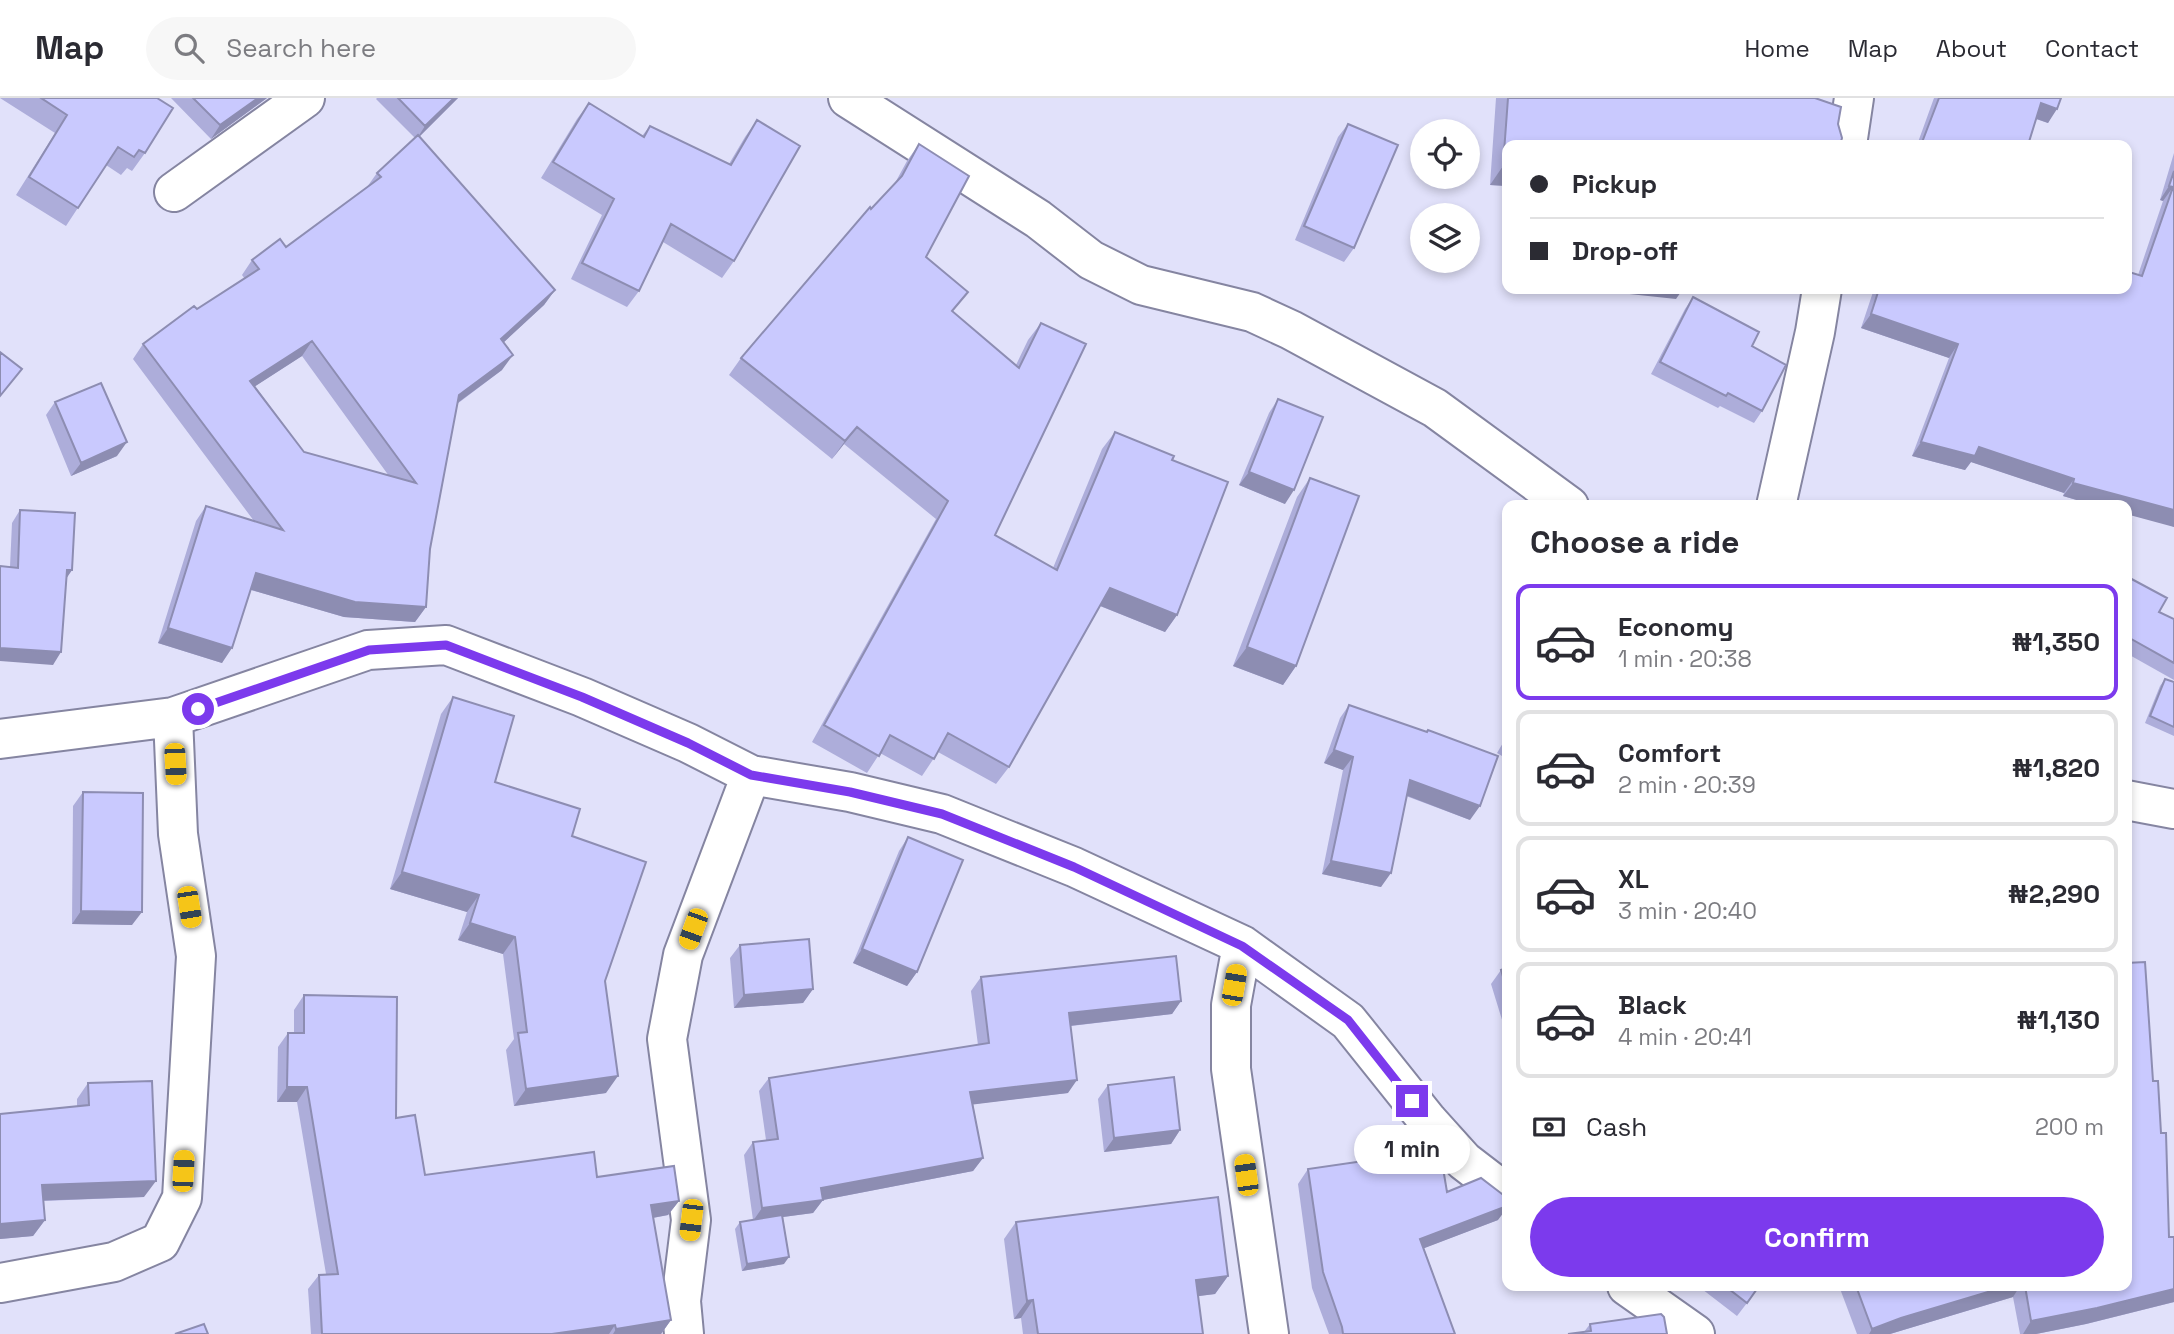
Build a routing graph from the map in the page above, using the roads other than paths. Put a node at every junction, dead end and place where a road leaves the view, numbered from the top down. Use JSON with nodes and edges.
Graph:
{"nodes":[{"id":1,"x":305,"y":98,"type":"edge"},
{"id":2,"x":848,"y":98,"type":"edge"},
{"id":3,"x":1854,"y":98,"type":"edge"},
{"id":4,"x":1848,"y":140,"type":"edge"},
{"id":5,"x":174,"y":192,"type":"dead end"},
{"id":6,"x":1821,"y":294,"type":"edge"},
{"id":7,"x":1561,"y":500,"type":"edge"},
{"id":8,"x":1777,"y":500,"type":"edge"},
{"id":9,"x":173,"y":717,"type":"junction"},
{"id":10,"x":0,"y":739,"type":"edge"},
{"id":11,"x":751,"y":775,"type":"junction"},
{"id":12,"x":2132,"y":801,"type":"edge"},
{"id":13,"x":2174,"y":809,"type":"edge"},
{"id":14,"x":1242,"y":946,"type":"junction"},
{"id":15,"x":1502,"y":1190,"type":"edge"},
{"id":16,"x":0,"y":1283,"type":"edge"},
{"id":17,"x":1634,"y":1291,"type":"edge"},
{"id":18,"x":684,"y":1334,"type":"edge"},
{"id":19,"x":1269,"y":1334,"type":"edge"},
{"id":20,"x":1695,"y":1334,"type":"edge"}],
"edges":[{"from":1,"to":5,"type":"street"},
{"from":2,"to":7,"type":"street"},
{"from":3,"to":4,"type":"street"},
{"from":6,"to":8,"type":"street"},
{"from":9,"to":10,"type":"street"},
{"from":9,"to":11,"type":"street"},
{"from":9,"to":16,"type":"street"},
{"from":11,"to":14,"type":"street"},
{"from":11,"to":18,"type":"street"},
{"from":12,"to":13,"type":"street"},
{"from":14,"to":15,"type":"street"},
{"from":14,"to":19,"type":"street"},
{"from":17,"to":20,"type":"street"}]}
